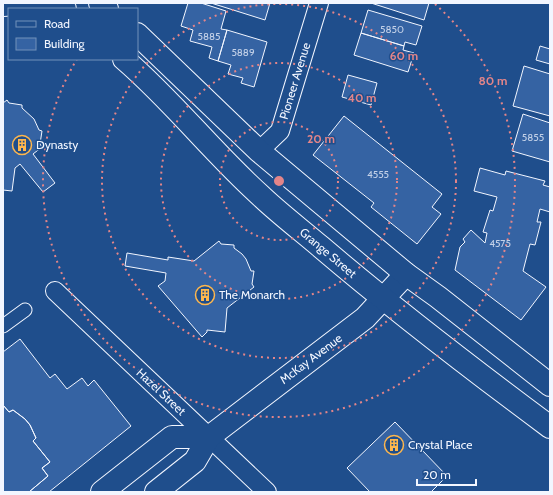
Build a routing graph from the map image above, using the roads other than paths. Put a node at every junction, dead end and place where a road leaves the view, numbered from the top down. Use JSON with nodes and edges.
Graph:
{"nodes":[{"id":1,"x":319,"y":3,"type":"edge"},
{"id":2,"x":3,"y":5,"type":"edge"},
{"id":3,"x":56,"y":8,"type":"edge"},
{"id":4,"x":138,"y":35,"type":"edge"},
{"id":5,"x":125,"y":60,"type":"edge"},
{"id":6,"x":259,"y":151,"type":"junction"},
{"id":7,"x":406,"y":274,"type":"junction"},
{"id":8,"x":55,"y":292,"type":"dead end"},
{"id":9,"x":384,"y":299,"type":"junction"},
{"id":10,"x":25,"y":310,"type":"dead end"},
{"id":11,"x":3,"y":326,"type":"edge"},
{"id":12,"x":548,"y":379,"type":"edge"},
{"id":13,"x":550,"y":427,"type":"edge"},
{"id":14,"x":209,"y":437,"type":"junction"},
{"id":15,"x":102,"y":492,"type":"edge"},
{"id":16,"x":156,"y":492,"type":"edge"},
{"id":17,"x":267,"y":492,"type":"edge"}],
"edges":[{"from":1,"to":6,"type":"street","name":"Pioneer Avenue"},
{"from":2,"to":3,"type":"main road"},
{"from":4,"to":6,"type":"main road"},
{"from":5,"to":9,"type":"main road","name":"Grange Street"},
{"from":6,"to":7,"type":"main road"},
{"from":7,"to":9,"type":"main road","name":"McKay Avenue"},
{"from":7,"to":12,"type":"main road"},
{"from":8,"to":14,"type":"street","name":"Hazel Street"},
{"from":9,"to":13,"type":"main road","name":"Grange Street"},
{"from":9,"to":14,"type":"main road","name":"McKay Avenue"},
{"from":10,"to":11,"type":"street"},
{"from":14,"to":15,"type":"main road"},
{"from":14,"to":16,"type":"main road","name":"McKay Avenue"},
{"from":14,"to":17,"type":"street","name":"Hazel Street"}]}
